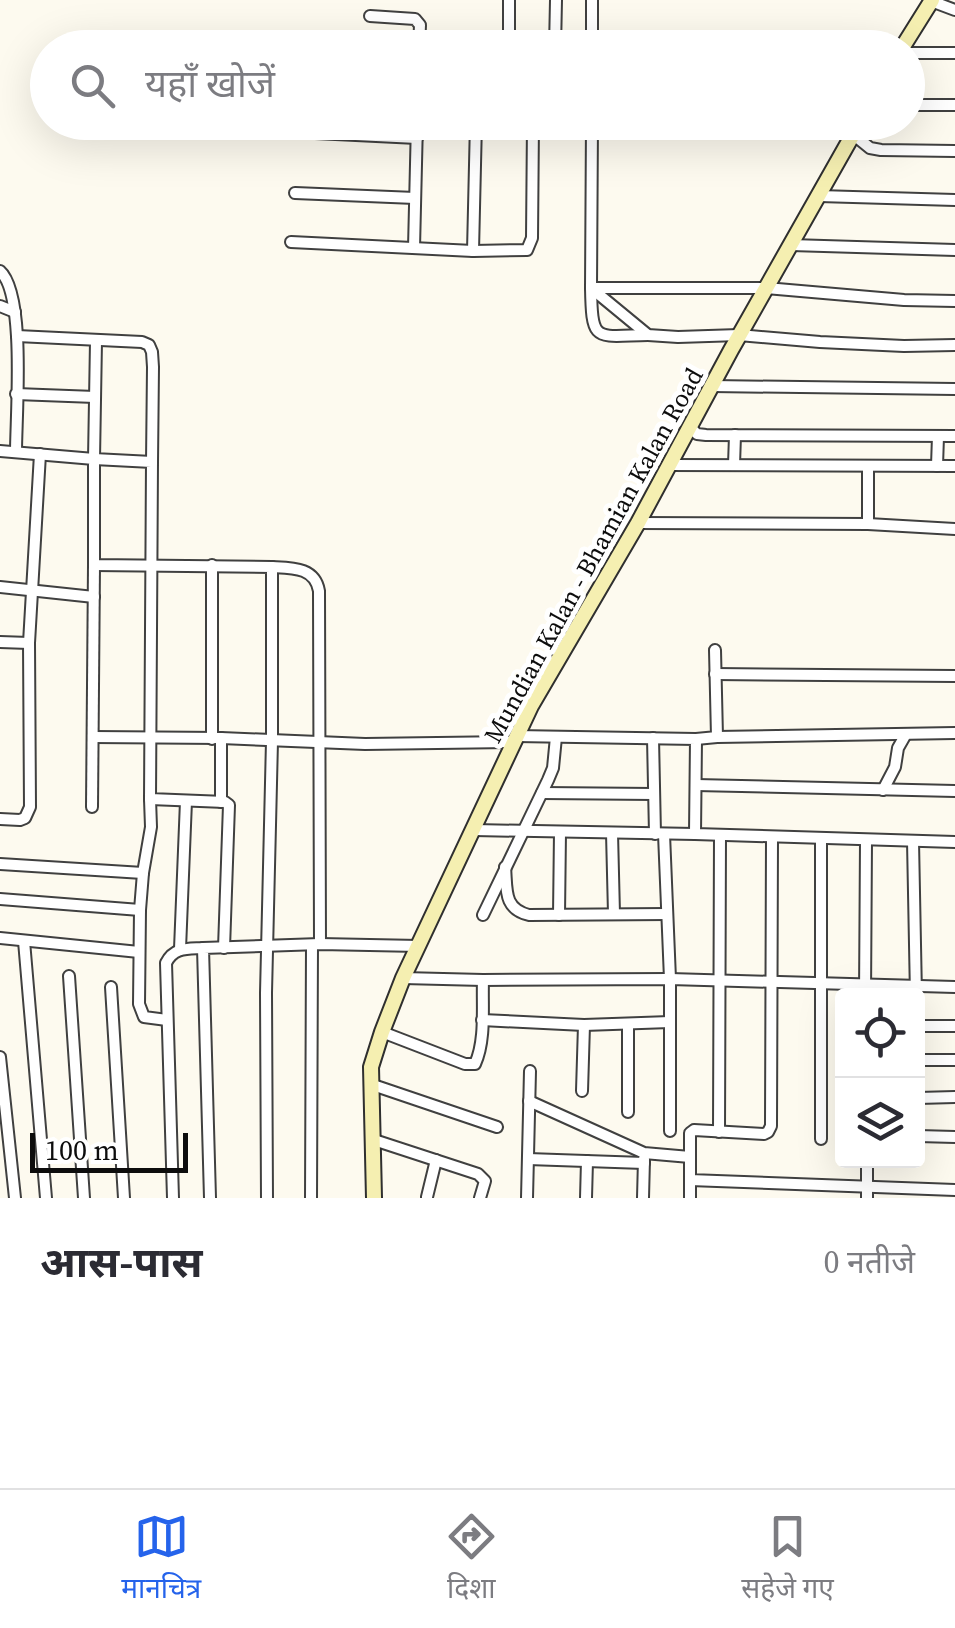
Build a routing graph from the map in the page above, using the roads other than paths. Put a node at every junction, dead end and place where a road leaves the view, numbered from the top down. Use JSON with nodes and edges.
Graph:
{"nodes":[{"id":1,"x":509,"y":0,"type":"edge"},
{"id":2,"x":556,"y":0,"type":"edge"},
{"id":3,"x":592,"y":0,"type":"edge"},
{"id":4,"x":932,"y":0,"type":"edge"},
{"id":5,"x":955,"y":10,"type":"edge"},
{"id":6,"x":370,"y":16,"type":"dead end"},
{"id":7,"x":420,"y":30,"type":"edge"},
{"id":8,"x":509,"y":30,"type":"edge"},
{"id":9,"x":555,"y":30,"type":"edge"},
{"id":10,"x":592,"y":30,"type":"edge"},
{"id":11,"x":913,"y":30,"type":"edge"},
{"id":12,"x":925,"y":53,"type":"edge"},
{"id":13,"x":955,"y":53,"type":"edge"},
{"id":14,"x":925,"y":105,"type":"edge"},
{"id":15,"x":955,"y":105,"type":"edge"},
{"id":16,"x":417,"y":140,"type":"edge"},
{"id":17,"x":476,"y":140,"type":"edge"},
{"id":18,"x":533,"y":140,"type":"edge"},
{"id":19,"x":592,"y":140,"type":"edge"},
{"id":20,"x":850,"y":140,"type":"edge"},
{"id":21,"x":865,"y":140,"type":"edge"},
{"id":22,"x":955,"y":151,"type":"edge"},
{"id":23,"x":294,"y":192,"type":"dead end"},
{"id":24,"x":819,"y":196,"type":"junction"},
{"id":25,"x":415,"y":198,"type":"junction"},
{"id":26,"x":955,"y":200,"type":"edge"},
{"id":27,"x":291,"y":242,"type":"dead end"},
{"id":28,"x":790,"y":246,"type":"junction"},
{"id":29,"x":414,"y":248,"type":"junction"},
{"id":30,"x":955,"y":250,"type":"edge"},
{"id":31,"x":473,"y":251,"type":"junction"},
{"id":32,"x":0,"y":271,"type":"edge"},
{"id":33,"x":591,"y":288,"type":"junction"},
{"id":34,"x":766,"y":288,"type":"junction"},
{"id":35,"x":955,"y":301,"type":"edge"},
{"id":36,"x":8,"y":308,"type":"edge"},
{"id":37,"x":648,"y":335,"type":"junction"},
{"id":38,"x":740,"y":335,"type":"junction"},
{"id":39,"x":18,"y":336,"type":"junction"},
{"id":40,"x":96,"y":341,"type":"junction"},
{"id":41,"x":955,"y":345,"type":"edge"},
{"id":42,"x":712,"y":386,"type":"junction"},
{"id":43,"x":955,"y":389,"type":"edge"},
{"id":44,"x":16,"y":394,"type":"junction"},
{"id":45,"x":95,"y":398,"type":"junction"},
{"id":46,"x":689,"y":426,"type":"junction"},
{"id":47,"x":735,"y":435,"type":"junction"},
{"id":48,"x":938,"y":436,"type":"junction"},
{"id":49,"x":955,"y":436,"type":"edge"},
{"id":50,"x":0,"y":450,"type":"edge"},
{"id":51,"x":16,"y":452,"type":"junction"},
{"id":52,"x":40,"y":454,"type":"junction"},
{"id":53,"x":94,"y":458,"type":"junction"},
{"id":54,"x":152,"y":462,"type":"junction"},
{"id":55,"x":668,"y":465,"type":"junction"},
{"id":56,"x":734,"y":465,"type":"junction"},
{"id":57,"x":868,"y":466,"type":"junction"},
{"id":58,"x":937,"y":466,"type":"junction"},
{"id":59,"x":955,"y":466,"type":"edge"},
{"id":60,"x":638,"y":523,"type":"junction"},
{"id":61,"x":868,"y":524,"type":"junction"},
{"id":62,"x":955,"y":529,"type":"edge"},
{"id":63,"x":94,"y":565,"type":"junction"},
{"id":64,"x":212,"y":565,"type":"junction"},
{"id":65,"x":152,"y":566,"type":"junction"},
{"id":66,"x":272,"y":567,"type":"junction"},
{"id":67,"x":0,"y":587,"type":"edge"},
{"id":68,"x":32,"y":590,"type":"junction"},
{"id":69,"x":94,"y":597,"type":"junction"},
{"id":70,"x":0,"y":642,"type":"edge"},
{"id":71,"x":29,"y":643,"type":"junction"},
{"id":72,"x":715,"y":650,"type":"dead end"},
{"id":73,"x":715,"y":674,"type":"junction"},
{"id":74,"x":955,"y":676,"type":"edge"},
{"id":75,"x":955,"y":733,"type":"edge"},
{"id":76,"x":906,"y":734,"type":"junction"},
{"id":77,"x":93,"y":737,"type":"junction"},
{"id":78,"x":556,"y":737,"type":"junction"},
{"id":79,"x":717,"y":737,"type":"junction"},
{"id":80,"x":217,"y":738,"type":"junction"},
{"id":81,"x":653,"y":738,"type":"junction"},
{"id":82,"x":696,"y":738,"type":"junction"},
{"id":83,"x":515,"y":739,"type":"junction"},
{"id":84,"x":152,"y":740,"type":"junction"},
{"id":85,"x":272,"y":741,"type":"junction"},
{"id":86,"x":318,"y":744,"type":"junction"},
{"id":87,"x":696,"y":785,"type":"junction"},
{"id":88,"x":883,"y":790,"type":"junction"},
{"id":89,"x":955,"y":791,"type":"edge"},
{"id":90,"x":542,"y":793,"type":"junction"},
{"id":91,"x":654,"y":794,"type":"junction"},
{"id":92,"x":150,"y":799,"type":"junction"},
{"id":93,"x":186,"y":801,"type":"junction"},
{"id":94,"x":221,"y":802,"type":"junction"},
{"id":95,"x":92,"y":808,"type":"dead end"},
{"id":96,"x":0,"y":819,"type":"edge"},
{"id":97,"x":474,"y":830,"type":"junction"},
{"id":98,"x":523,"y":831,"type":"junction"},
{"id":99,"x":560,"y":832,"type":"junction"},
{"id":100,"x":612,"y":833,"type":"junction"},
{"id":101,"x":659,"y":834,"type":"junction"},
{"id":102,"x":695,"y":834,"type":"junction"},
{"id":103,"x":720,"y":834,"type":"junction"},
{"id":104,"x":772,"y":838,"type":"junction"},
{"id":105,"x":821,"y":840,"type":"junction"},
{"id":106,"x":866,"y":840,"type":"junction"},
{"id":107,"x":913,"y":841,"type":"junction"},
{"id":108,"x":955,"y":842,"type":"edge"},
{"id":109,"x":0,"y":864,"type":"edge"},
{"id":110,"x":506,"y":867,"type":"junction"},
{"id":111,"x":143,"y":874,"type":"junction"},
{"id":112,"x":0,"y":899,"type":"edge"},
{"id":113,"x":140,"y":910,"type":"junction"},
{"id":114,"x":614,"y":914,"type":"junction"},
{"id":115,"x":667,"y":914,"type":"junction"},
{"id":116,"x":483,"y":915,"type":"dead end"},
{"id":117,"x":559,"y":915,"type":"junction"},
{"id":118,"x":0,"y":938,"type":"edge"},
{"id":119,"x":24,"y":941,"type":"junction"},
{"id":120,"x":316,"y":945,"type":"junction"},
{"id":121,"x":419,"y":946,"type":"junction"},
{"id":122,"x":267,"y":947,"type":"junction"},
{"id":123,"x":203,"y":948,"type":"junction"},
{"id":124,"x":224,"y":948,"type":"junction"},
{"id":125,"x":180,"y":949,"type":"junction"},
{"id":126,"x":139,"y":952,"type":"junction"},
{"id":127,"x":69,"y":976,"type":"dead end"},
{"id":128,"x":403,"y":978,"type":"junction"},
{"id":129,"x":670,"y":979,"type":"junction"},
{"id":130,"x":482,"y":980,"type":"junction"},
{"id":131,"x":720,"y":980,"type":"junction"},
{"id":132,"x":772,"y":982,"type":"junction"},
{"id":133,"x":822,"y":984,"type":"junction"},
{"id":134,"x":955,"y":986,"type":"edge"},
{"id":135,"x":111,"y":987,"type":"dead end"},
{"id":136,"x":851,"y":988,"type":"edge"},
{"id":137,"x":865,"y":988,"type":"edge"},
{"id":138,"x":916,"y":988,"type":"edge"},
{"id":139,"x":925,"y":990,"type":"edge"},
{"id":140,"x":167,"y":1020,"type":"junction"},
{"id":141,"x":482,"y":1020,"type":"junction"},
{"id":142,"x":670,"y":1022,"type":"junction"},
{"id":143,"x":584,"y":1024,"type":"junction"},
{"id":144,"x":628,"y":1025,"type":"junction"},
{"id":145,"x":925,"y":1026,"type":"edge"},
{"id":146,"x":955,"y":1026,"type":"edge"},
{"id":147,"x":382,"y":1032,"type":"junction"},
{"id":148,"x":0,"y":1058,"type":"edge"},
{"id":149,"x":925,"y":1060,"type":"edge"},
{"id":150,"x":955,"y":1060,"type":"edge"},
{"id":151,"x":530,"y":1071,"type":"dead end"},
{"id":152,"x":370,"y":1084,"type":"junction"},
{"id":153,"x":582,"y":1091,"type":"dead end"},
{"id":154,"x":925,"y":1098,"type":"edge"},
{"id":155,"x":955,"y":1098,"type":"edge"},
{"id":156,"x":529,"y":1101,"type":"junction"},
{"id":157,"x":628,"y":1112,"type":"dead end"},
{"id":158,"x":497,"y":1127,"type":"dead end"},
{"id":159,"x":670,"y":1131,"type":"dead end"},
{"id":160,"x":718,"y":1132,"type":"junction"},
{"id":161,"x":925,"y":1136,"type":"edge"},
{"id":162,"x":955,"y":1136,"type":"edge"},
{"id":163,"x":821,"y":1139,"type":"dead end"},
{"id":164,"x":374,"y":1140,"type":"junction"},
{"id":165,"x":690,"y":1157,"type":"junction"},
{"id":166,"x":644,"y":1158,"type":"junction"},
{"id":167,"x":436,"y":1160,"type":"junction"},
{"id":168,"x":528,"y":1160,"type":"junction"},
{"id":169,"x":587,"y":1161,"type":"junction"},
{"id":170,"x":690,"y":1180,"type":"junction"},
{"id":171,"x":955,"y":1190,"type":"edge"},
{"id":172,"x":821,"y":1192,"type":"edge"},
{"id":173,"x":867,"y":1192,"type":"edge"},
{"id":174,"x":912,"y":1194,"type":"edge"},
{"id":175,"x":427,"y":1197,"type":"edge"},
{"id":176,"x":15,"y":1198,"type":"edge"},
{"id":177,"x":46,"y":1198,"type":"edge"},
{"id":178,"x":84,"y":1198,"type":"edge"},
{"id":179,"x":124,"y":1198,"type":"edge"},
{"id":180,"x":173,"y":1198,"type":"edge"},
{"id":181,"x":210,"y":1198,"type":"edge"},
{"id":182,"x":267,"y":1198,"type":"edge"},
{"id":183,"x":312,"y":1198,"type":"edge"},
{"id":184,"x":374,"y":1198,"type":"edge"},
{"id":185,"x":480,"y":1198,"type":"edge"},
{"id":186,"x":527,"y":1198,"type":"edge"},
{"id":187,"x":586,"y":1198,"type":"edge"},
{"id":188,"x":643,"y":1198,"type":"edge"},
{"id":189,"x":690,"y":1198,"type":"edge"}],
"edges":[{"from":1,"to":8,"type":"street"},
{"from":2,"to":9,"type":"street"},
{"from":3,"to":10,"type":"street"},
{"from":4,"to":5,"type":"street"},
{"from":4,"to":11,"type":"street"},
{"from":6,"to":7,"type":"street"},
{"from":12,"to":13,"type":"street"},
{"from":14,"to":15,"type":"street"},
{"from":16,"to":25,"type":"street"},
{"from":17,"to":31,"type":"street"},
{"from":18,"to":31,"type":"street"},
{"from":19,"to":33,"type":"street"},
{"from":20,"to":24,"type":"street","name":"Mundian Kalan - Bhamian Kalan Road"},
{"from":21,"to":22,"type":"street"},
{"from":23,"to":25,"type":"street"},
{"from":24,"to":26,"type":"street"},
{"from":24,"to":28,"type":"street","name":"Mundian Kalan - Bhamian Kalan Road"},
{"from":25,"to":29,"type":"street"},
{"from":27,"to":29,"type":"street"},
{"from":28,"to":30,"type":"street"},
{"from":28,"to":34,"type":"street","name":"Mundian Kalan - Bhamian Kalan Road"},
{"from":29,"to":31,"type":"street"},
{"from":32,"to":36,"type":"street"},
{"from":33,"to":34,"type":"street"},
{"from":33,"to":37,"type":"street"},
{"from":33,"to":37,"type":"street"},
{"from":34,"to":35,"type":"street"},
{"from":34,"to":38,"type":"street","name":"Mundian Kalan - Bhamian Kalan Road"},
{"from":36,"to":39,"type":"street"},
{"from":37,"to":38,"type":"street"},
{"from":38,"to":41,"type":"street"},
{"from":38,"to":42,"type":"street","name":"Mundian Kalan - Bhamian Kalan Road"},
{"from":39,"to":40,"type":"street"},
{"from":39,"to":44,"type":"street"},
{"from":40,"to":45,"type":"street"},
{"from":40,"to":54,"type":"street"},
{"from":42,"to":43,"type":"street"},
{"from":42,"to":46,"type":"street","name":"Mundian Kalan - Bhamian Kalan Road"},
{"from":44,"to":45,"type":"street"},
{"from":44,"to":51,"type":"street"},
{"from":45,"to":53,"type":"street"},
{"from":46,"to":47,"type":"street"},
{"from":46,"to":55,"type":"street","name":"Mundian Kalan - Bhamian Kalan Road"},
{"from":47,"to":48,"type":"street"},
{"from":47,"to":56,"type":"street"},
{"from":48,"to":49,"type":"street"},
{"from":48,"to":58,"type":"street"},
{"from":50,"to":51,"type":"street"},
{"from":51,"to":52,"type":"street"},
{"from":52,"to":53,"type":"street"},
{"from":52,"to":68,"type":"street"},
{"from":53,"to":54,"type":"street"},
{"from":53,"to":63,"type":"street"},
{"from":54,"to":65,"type":"street"},
{"from":55,"to":56,"type":"street"},
{"from":55,"to":60,"type":"street","name":"Mundian Kalan - Bhamian Kalan Road"},
{"from":56,"to":57,"type":"street"},
{"from":57,"to":58,"type":"street"},
{"from":57,"to":61,"type":"street"},
{"from":58,"to":59,"type":"street"},
{"from":60,"to":61,"type":"street"},
{"from":60,"to":83,"type":"street","name":"Mundian Kalan - Bhamian Kalan Road"},
{"from":61,"to":62,"type":"street"},
{"from":63,"to":65,"type":"street"},
{"from":63,"to":69,"type":"street"},
{"from":64,"to":65,"type":"street"},
{"from":64,"to":66,"type":"street"},
{"from":64,"to":80,"type":"street"},
{"from":65,"to":84,"type":"street"},
{"from":66,"to":85,"type":"street"},
{"from":66,"to":86,"type":"street"},
{"from":67,"to":68,"type":"street"},
{"from":68,"to":69,"type":"street"},
{"from":68,"to":71,"type":"street"},
{"from":69,"to":77,"type":"street"},
{"from":70,"to":71,"type":"street"},
{"from":71,"to":96,"type":"street"},
{"from":72,"to":73,"type":"street"},
{"from":73,"to":74,"type":"street"},
{"from":73,"to":79,"type":"street"},
{"from":75,"to":76,"type":"street"},
{"from":76,"to":79,"type":"street"},
{"from":76,"to":88,"type":"street"},
{"from":77,"to":84,"type":"street"},
{"from":77,"to":95,"type":"street"},
{"from":78,"to":81,"type":"street"},
{"from":78,"to":83,"type":"street"},
{"from":78,"to":90,"type":"street"},
{"from":79,"to":82,"type":"street"},
{"from":80,"to":84,"type":"street"},
{"from":80,"to":85,"type":"street"},
{"from":80,"to":94,"type":"street"},
{"from":81,"to":82,"type":"street"},
{"from":81,"to":91,"type":"street"},
{"from":82,"to":87,"type":"street"},
{"from":83,"to":86,"type":"street"},
{"from":83,"to":97,"type":"street","name":"Mundian Kalan - Bhamian Kalan Road"},
{"from":84,"to":92,"type":"street"},
{"from":85,"to":86,"type":"street"},
{"from":85,"to":122,"type":"street"},
{"from":86,"to":120,"type":"street"},
{"from":87,"to":88,"type":"street"},
{"from":87,"to":102,"type":"street"},
{"from":88,"to":89,"type":"street"},
{"from":90,"to":91,"type":"street"},
{"from":90,"to":98,"type":"street"},
{"from":91,"to":101,"type":"street"},
{"from":92,"to":93,"type":"street"},
{"from":92,"to":111,"type":"street"},
{"from":93,"to":94,"type":"street"},
{"from":93,"to":125,"type":"street"},
{"from":94,"to":124,"type":"street"},
{"from":97,"to":98,"type":"street"},
{"from":97,"to":121,"type":"street","name":"Mundian Kalan - Bhamian Kalan Road"},
{"from":98,"to":99,"type":"street"},
{"from":98,"to":110,"type":"street"},
{"from":99,"to":100,"type":"street"},
{"from":99,"to":117,"type":"street"},
{"from":100,"to":101,"type":"street"},
{"from":100,"to":114,"type":"street"},
{"from":101,"to":102,"type":"street"},
{"from":101,"to":115,"type":"street"},
{"from":102,"to":103,"type":"street"},
{"from":103,"to":104,"type":"street"},
{"from":103,"to":131,"type":"street"},
{"from":104,"to":105,"type":"street"},
{"from":104,"to":132,"type":"street"},
{"from":105,"to":106,"type":"street"},
{"from":105,"to":133,"type":"street"},
{"from":106,"to":107,"type":"street"},
{"from":106,"to":137,"type":"street"},
{"from":107,"to":108,"type":"street"},
{"from":107,"to":138,"type":"street"},
{"from":109,"to":111,"type":"street"},
{"from":110,"to":116,"type":"street"},
{"from":110,"to":117,"type":"street"},
{"from":111,"to":113,"type":"street"},
{"from":112,"to":113,"type":"street"},
{"from":113,"to":126,"type":"street"},
{"from":114,"to":115,"type":"street"},
{"from":114,"to":117,"type":"street"},
{"from":115,"to":129,"type":"street"},
{"from":118,"to":119,"type":"street"},
{"from":119,"to":126,"type":"street"},
{"from":119,"to":177,"type":"street"},
{"from":120,"to":121,"type":"street"},
{"from":120,"to":122,"type":"street"},
{"from":120,"to":183,"type":"street"},
{"from":121,"to":128,"type":"street","name":"Mundian Kalan - Bhamian Kalan Road"},
{"from":122,"to":124,"type":"street"},
{"from":122,"to":182,"type":"street"},
{"from":123,"to":124,"type":"street"},
{"from":123,"to":125,"type":"street"},
{"from":123,"to":181,"type":"street"},
{"from":125,"to":140,"type":"street"},
{"from":126,"to":140,"type":"street"},
{"from":127,"to":178,"type":"street"},
{"from":128,"to":130,"type":"street"},
{"from":128,"to":147,"type":"street","name":"Mundian Kalan - Bhamian Kalan Road"},
{"from":129,"to":130,"type":"street"},
{"from":129,"to":131,"type":"street"},
{"from":129,"to":142,"type":"street"},
{"from":130,"to":141,"type":"street"},
{"from":131,"to":132,"type":"street"},
{"from":131,"to":160,"type":"street"},
{"from":132,"to":133,"type":"street"},
{"from":132,"to":160,"type":"street"},
{"from":133,"to":136,"type":"street"},
{"from":133,"to":163,"type":"street"},
{"from":134,"to":139,"type":"street"},
{"from":135,"to":179,"type":"street"},
{"from":140,"to":180,"type":"street"},
{"from":141,"to":143,"type":"street"},
{"from":141,"to":147,"type":"street"},
{"from":142,"to":144,"type":"street"},
{"from":142,"to":159,"type":"street"},
{"from":143,"to":144,"type":"street"},
{"from":143,"to":153,"type":"street"},
{"from":144,"to":157,"type":"street"},
{"from":145,"to":146,"type":"street"},
{"from":147,"to":152,"type":"street","name":"Mundian Kalan - Bhamian Kalan Road"},
{"from":148,"to":176,"type":"street"},
{"from":149,"to":150,"type":"street"},
{"from":151,"to":156,"type":"street"},
{"from":152,"to":158,"type":"street"},
{"from":152,"to":164,"type":"street","name":"Mundian Kalan - Bhamian Kalan Road"},
{"from":154,"to":155,"type":"street"},
{"from":156,"to":166,"type":"street"},
{"from":156,"to":168,"type":"street"},
{"from":160,"to":165,"type":"street"},
{"from":161,"to":162,"type":"street"},
{"from":164,"to":167,"type":"street"},
{"from":164,"to":184,"type":"street","name":"Mundian Kalan - Bhamian Kalan Road"},
{"from":165,"to":166,"type":"street"},
{"from":165,"to":170,"type":"street"},
{"from":166,"to":169,"type":"street"},
{"from":166,"to":188,"type":"street"},
{"from":167,"to":175,"type":"street"},
{"from":167,"to":185,"type":"street"},
{"from":168,"to":169,"type":"street"},
{"from":168,"to":186,"type":"street"},
{"from":169,"to":187,"type":"street"},
{"from":170,"to":172,"type":"street"},
{"from":170,"to":189,"type":"street"},
{"from":171,"to":174,"type":"street"},
{"from":172,"to":173,"type":"street"},
{"from":173,"to":174,"type":"street"}]}
